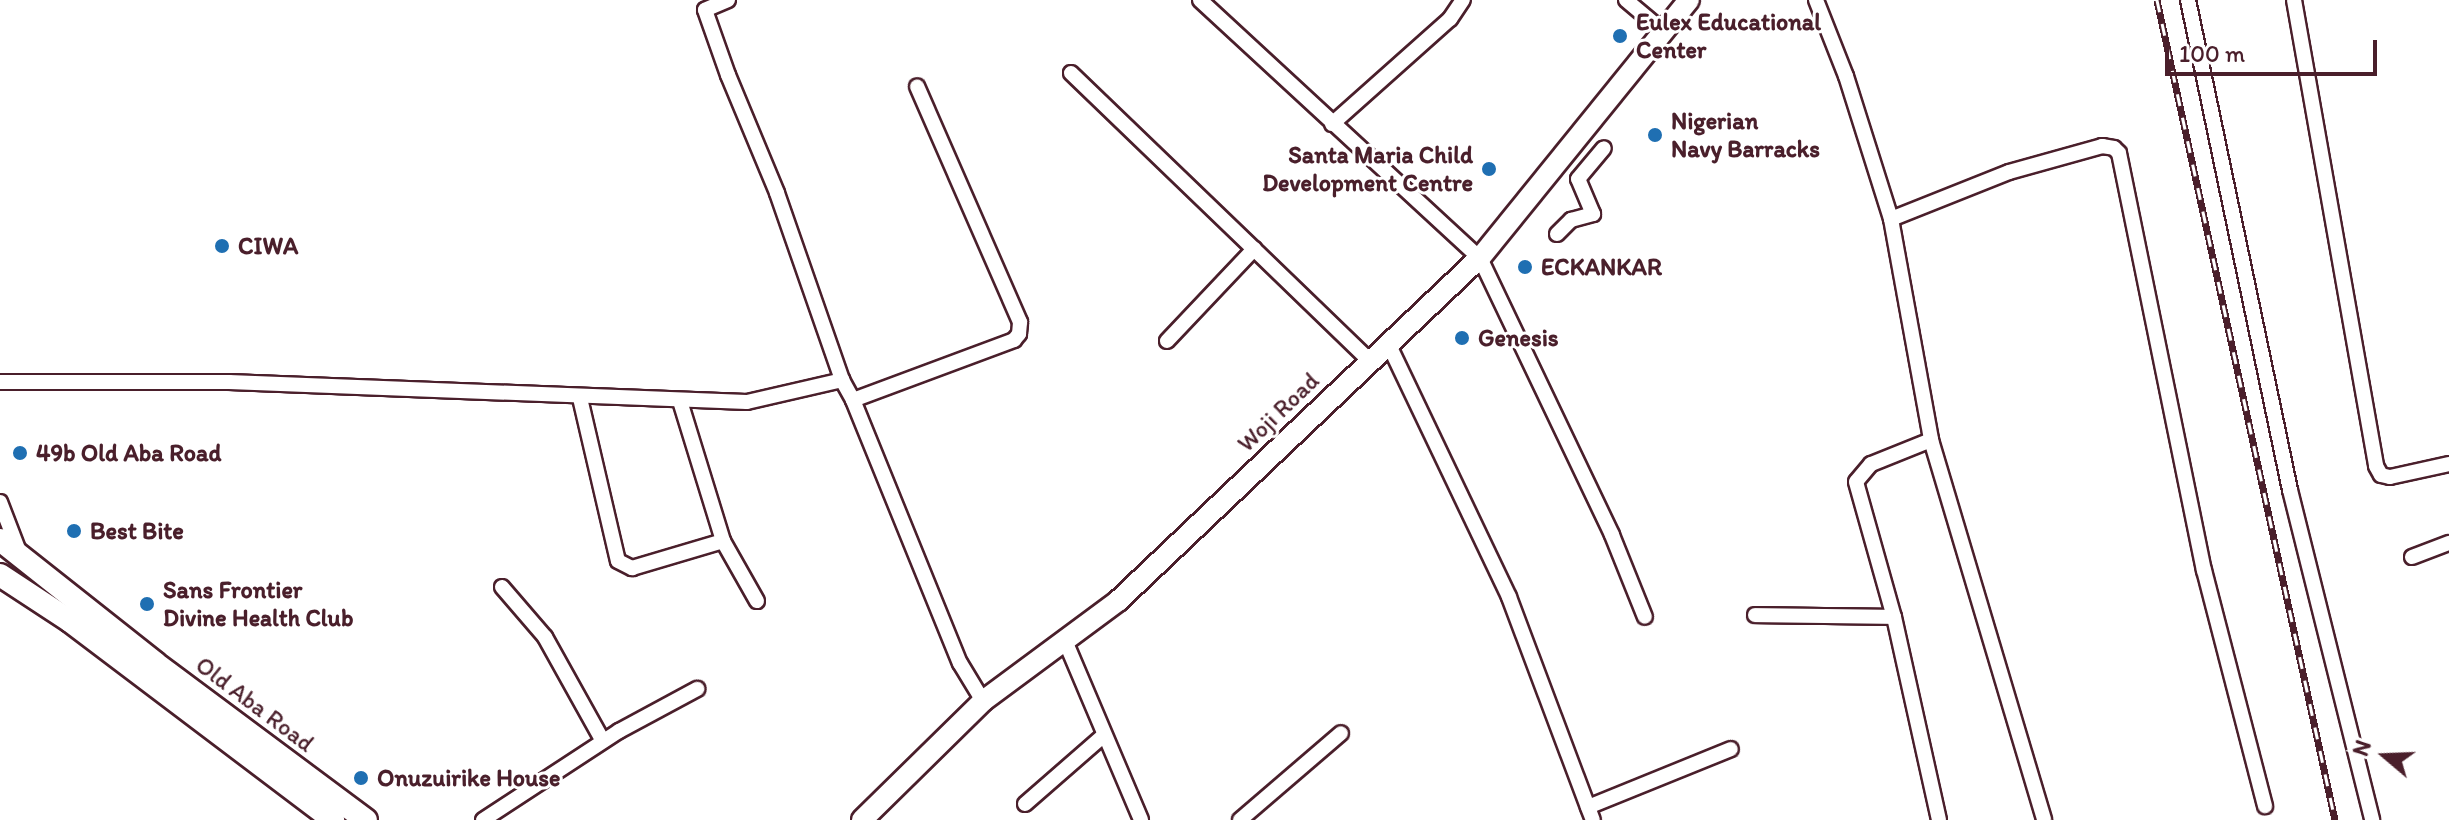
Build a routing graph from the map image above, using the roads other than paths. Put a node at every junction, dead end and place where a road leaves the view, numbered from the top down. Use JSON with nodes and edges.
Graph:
{"nodes":[{"id":1,"x":728,"y":0,"type":"edge"},
{"id":2,"x":1200,"y":0,"type":"edge"},
{"id":3,"x":1463,"y":0,"type":"edge"},
{"id":4,"x":1626,"y":0,"type":"edge"},
{"id":5,"x":1689,"y":0,"type":"edge"},
{"id":6,"x":1816,"y":0,"type":"edge"},
{"id":7,"x":2188,"y":0,"type":"edge"},
{"id":8,"x":2294,"y":0,"type":"edge"},
{"id":9,"x":1664,"y":32,"type":"junction"},
{"id":10,"x":1071,"y":73,"type":"dead end"},
{"id":11,"x":917,"y":86,"type":"dead end"},
{"id":12,"x":1332,"y":124,"type":"junction"},
{"id":13,"x":1604,"y":148,"type":"dead end"},
{"id":14,"x":1891,"y":219,"type":"junction"},
{"id":15,"x":1557,"y":234,"type":"dead end"},
{"id":16,"x":1254,"y":249,"type":"junction"},
{"id":17,"x":1480,"y":258,"type":"junction"},
{"id":18,"x":1167,"y":341,"type":"dead end"},
{"id":19,"x":1388,"y":343,"type":"junction"},
{"id":20,"x":1370,"y":361,"type":"junction"},
{"id":21,"x":842,"y":380,"type":"junction"},
{"id":22,"x":0,"y":382,"type":"edge"},
{"id":23,"x":580,"y":398,"type":"junction"},
{"id":24,"x":853,"y":400,"type":"junction"},
{"id":25,"x":680,"y":401,"type":"junction"},
{"id":26,"x":1931,"y":440,"type":"junction"},
{"id":27,"x":2449,"y":464,"type":"edge"},
{"id":28,"x":0,"y":502,"type":"edge"},
{"id":29,"x":0,"y":540,"type":"edge"},
{"id":30,"x":723,"y":541,"type":"junction"},
{"id":31,"x":2449,"y":543,"type":"edge"},
{"id":32,"x":21,"y":557,"type":"junction"},
{"id":33,"x":2412,"y":557,"type":"dead end"},
{"id":34,"x":0,"y":575,"type":"edge"},
{"id":35,"x":502,"y":587,"type":"dead end"},
{"id":36,"x":757,"y":601,"type":"dead end"},
{"id":37,"x":1755,"y":615,"type":"dead end"},
{"id":38,"x":1645,"y":617,"type":"dead end"},
{"id":39,"x":1894,"y":617,"type":"junction"},
{"id":40,"x":1066,"y":643,"type":"junction"},
{"id":41,"x":697,"y":689,"type":"dead end"},
{"id":42,"x":983,"y":701,"type":"junction"},
{"id":43,"x":1341,"y":733,"type":"dead end"},
{"id":44,"x":1104,"y":735,"type":"junction"},
{"id":45,"x":603,"y":741,"type":"junction"},
{"id":46,"x":1731,"y":749,"type":"dead end"},
{"id":47,"x":1025,"y":804,"type":"dead end"},
{"id":48,"x":2265,"y":806,"type":"dead end"},
{"id":49,"x":1590,"y":813,"type":"edge"},
{"id":50,"x":333,"y":820,"type":"edge"},
{"id":51,"x":366,"y":820,"type":"edge"},
{"id":52,"x":483,"y":820,"type":"edge"},
{"id":53,"x":862,"y":820,"type":"edge"},
{"id":54,"x":1141,"y":820,"type":"edge"},
{"id":55,"x":1240,"y":820,"type":"edge"},
{"id":56,"x":1939,"y":820,"type":"edge"},
{"id":57,"x":2044,"y":820,"type":"edge"},
{"id":58,"x":2372,"y":820,"type":"edge"}],
"edges":[{"from":1,"to":21,"type":"street"},
{"from":2,"to":12,"type":"street"},
{"from":3,"to":12,"type":"street"},
{"from":4,"to":9,"type":"street"},
{"from":5,"to":9,"type":"main road","name":"Woji Road"},
{"from":6,"to":14,"type":"street"},
{"from":7,"to":58,"type":"street"},
{"from":8,"to":27,"type":"street"},
{"from":9,"to":17,"type":"main road","name":"Woji Road"},
{"from":10,"to":16,"type":"street"},
{"from":11,"to":24,"type":"street"},
{"from":12,"to":17,"type":"street"},
{"from":13,"to":15,"type":"street"},
{"from":14,"to":26,"type":"street"},
{"from":14,"to":48,"type":"street"},
{"from":16,"to":18,"type":"street"},
{"from":16,"to":20,"type":"street"},
{"from":17,"to":19,"type":"main road","name":"Woji Road"},
{"from":17,"to":38,"type":"street"},
{"from":19,"to":20,"type":"main road","name":"Woji Road"},
{"from":19,"to":49,"type":"street"},
{"from":20,"to":40,"type":"main road","name":"Woji Road"},
{"from":21,"to":24,"type":"street"},
{"from":21,"to":25,"type":"street"},
{"from":22,"to":23,"type":"street"},
{"from":23,"to":25,"type":"street"},
{"from":23,"to":30,"type":"street"},
{"from":24,"to":42,"type":"street"},
{"from":25,"to":30,"type":"street"},
{"from":26,"to":39,"type":"street"},
{"from":26,"to":57,"type":"street"},
{"from":28,"to":32,"type":"street"},
{"from":29,"to":32,"type":"main road","name":"Old Aba Road"},
{"from":30,"to":36,"type":"street"},
{"from":31,"to":33,"type":"street"},
{"from":32,"to":51,"type":"main road","name":"Old Aba Road"},
{"from":34,"to":50,"type":"main road","name":"Old Aba Road"},
{"from":35,"to":45,"type":"street"},
{"from":37,"to":39,"type":"street"},
{"from":39,"to":56,"type":"street"},
{"from":40,"to":42,"type":"main road","name":"Woji Road"},
{"from":40,"to":44,"type":"street"},
{"from":41,"to":45,"type":"street"},
{"from":42,"to":53,"type":"main road","name":"Woji Road"},
{"from":43,"to":55,"type":"street"},
{"from":44,"to":47,"type":"street"},
{"from":44,"to":54,"type":"street"},
{"from":45,"to":52,"type":"street"},
{"from":46,"to":49,"type":"street"}]}
